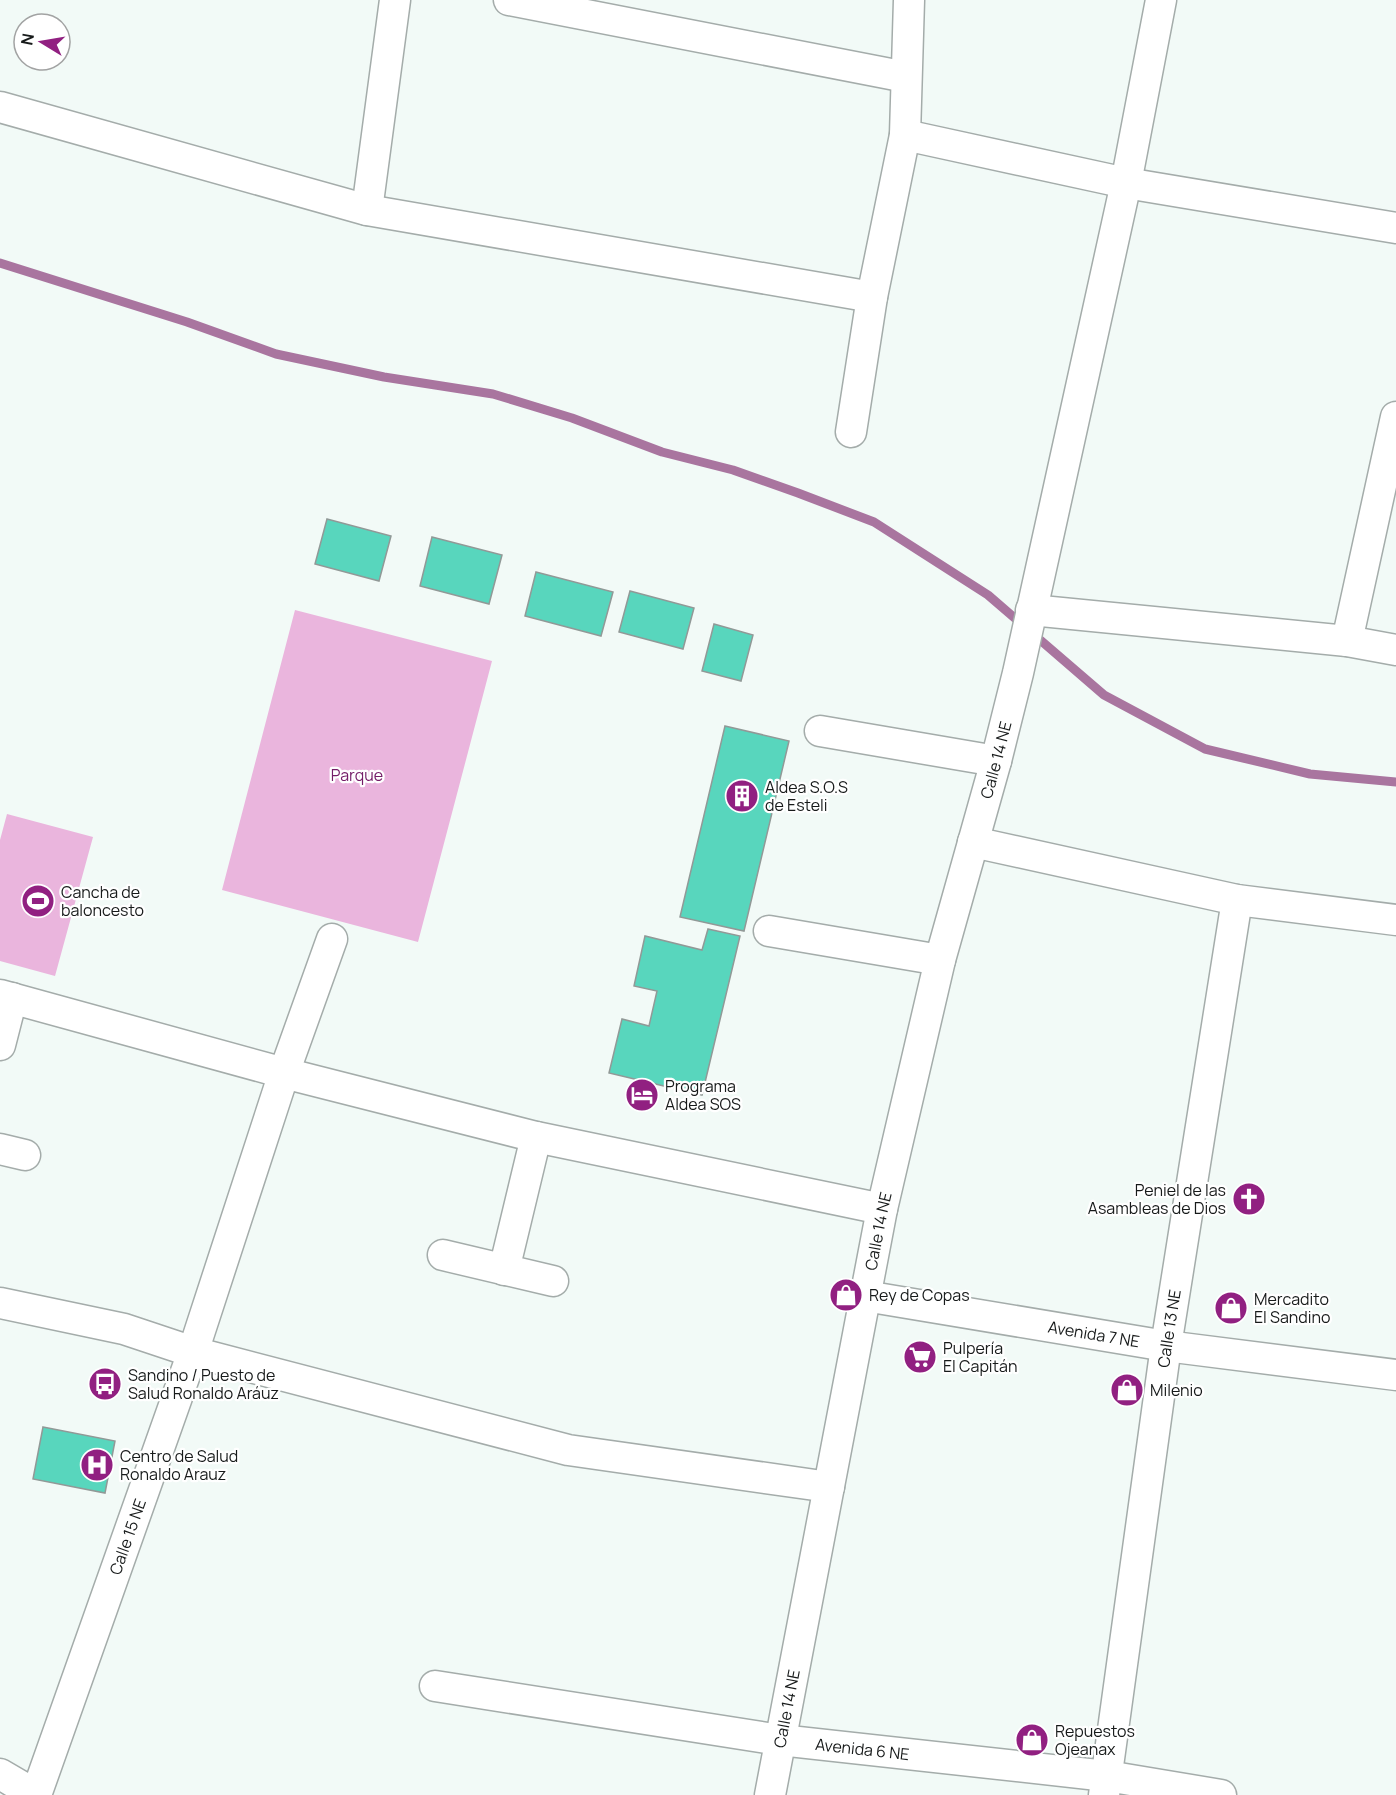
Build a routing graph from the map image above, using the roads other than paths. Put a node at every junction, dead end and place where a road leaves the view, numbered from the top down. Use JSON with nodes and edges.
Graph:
{"nodes":[{"id":1,"x":395,"y":0,"type":"edge"},
{"id":2,"x":509,"y":0,"type":"edge"},
{"id":3,"x":909,"y":0,"type":"edge"},
{"id":4,"x":1161,"y":0,"type":"edge"},
{"id":5,"x":906,"y":77,"type":"junction"},
{"id":6,"x":0,"y":108,"type":"edge"},
{"id":7,"x":905,"y":135,"type":"junction"},
{"id":8,"x":1126,"y":183,"type":"junction"},
{"id":9,"x":367,"y":210,"type":"junction"},
{"id":10,"x":1396,"y":228,"type":"edge"},
{"id":11,"x":872,"y":297,"type":"junction"},
{"id":12,"x":1396,"y":417,"type":"edge"},
{"id":13,"x":851,"y":432,"type":"dead end"},
{"id":14,"x":1030,"y":616,"type":"junction"},
{"id":15,"x":1347,"y":641,"type":"junction"},
{"id":16,"x":1396,"y":650,"type":"edge"},
{"id":17,"x":819,"y":730,"type":"dead end"},
{"id":18,"x":996,"y":761,"type":"junction"},
{"id":19,"x":973,"y":842,"type":"junction"},
{"id":20,"x":1237,"y":900,"type":"junction"},
{"id":21,"x":1396,"y":920,"type":"edge"},
{"id":22,"x":769,"y":931,"type":"dead end"},
{"id":23,"x":332,"y":939,"type":"dead end"},
{"id":24,"x":940,"y":960,"type":"junction"},
{"id":25,"x":6,"y":996,"type":"edge"},
{"id":26,"x":0,"y":1046,"type":"edge"},
{"id":27,"x":284,"y":1072,"type":"junction"},
{"id":28,"x":536,"y":1137,"type":"junction"},
{"id":29,"x":882,"y":1209,"type":"junction"},
{"id":30,"x":443,"y":1255,"type":"dead end"},
{"id":31,"x":504,"y":1270,"type":"junction"},
{"id":32,"x":553,"y":1281,"type":"dead end"},
{"id":33,"x":865,"y":1296,"type":"junction"},
{"id":34,"x":0,"y":1303,"type":"edge"},
{"id":35,"x":1166,"y":1346,"type":"junction"},
{"id":36,"x":193,"y":1352,"type":"junction"},
{"id":37,"x":1396,"y":1375,"type":"edge"},
{"id":38,"x":830,"y":1487,"type":"junction"},
{"id":39,"x":435,"y":1686,"type":"dead end"},
{"id":40,"x":780,"y":1740,"type":"junction"},
{"id":41,"x":0,"y":1773,"type":"edge"},
{"id":42,"x":1105,"y":1786,"type":"edge"},
{"id":43,"x":36,"y":1795,"type":"edge"},
{"id":44,"x":770,"y":1795,"type":"edge"},
{"id":45,"x":1221,"y":1795,"type":"edge"}],
"edges":[{"from":1,"to":9,"type":"street"},
{"from":2,"to":5,"type":"street"},
{"from":3,"to":5,"type":"street"},
{"from":4,"to":8,"type":"street","name":"Calle 14 NE"},
{"from":5,"to":7,"type":"street"},
{"from":6,"to":9,"type":"street"},
{"from":7,"to":8,"type":"street"},
{"from":7,"to":11,"type":"street"},
{"from":8,"to":10,"type":"street"},
{"from":8,"to":14,"type":"street","name":"Calle 14 NE"},
{"from":9,"to":11,"type":"street"},
{"from":11,"to":13,"type":"street"},
{"from":12,"to":15,"type":"street"},
{"from":14,"to":15,"type":"street"},
{"from":14,"to":18,"type":"street","name":"Calle 14 NE"},
{"from":15,"to":16,"type":"street"},
{"from":17,"to":18,"type":"street"},
{"from":18,"to":19,"type":"street","name":"Calle 14 NE"},
{"from":19,"to":20,"type":"street"},
{"from":19,"to":24,"type":"street","name":"Calle 14 NE"},
{"from":20,"to":21,"type":"street"},
{"from":20,"to":35,"type":"street","name":"Calle 13 NE"},
{"from":22,"to":24,"type":"street"},
{"from":23,"to":27,"type":"street","name":"Calle 15 NE"},
{"from":24,"to":29,"type":"street","name":"Calle 14 NE"},
{"from":25,"to":26,"type":"street"},
{"from":25,"to":27,"type":"street"},
{"from":27,"to":28,"type":"street"},
{"from":27,"to":36,"type":"street","name":"Calle 15 NE"},
{"from":28,"to":29,"type":"street"},
{"from":28,"to":31,"type":"street"},
{"from":29,"to":33,"type":"street","name":"Calle 14 NE"},
{"from":30,"to":31,"type":"street"},
{"from":31,"to":32,"type":"street"},
{"from":33,"to":35,"type":"street","name":"Avenida 7 NE"},
{"from":33,"to":38,"type":"street","name":"Calle 14 NE"},
{"from":34,"to":36,"type":"street"},
{"from":35,"to":37,"type":"street","name":"Avenida 7 NE"},
{"from":35,"to":42,"type":"street","name":"Calle 13 NE"},
{"from":36,"to":38,"type":"street"},
{"from":36,"to":43,"type":"street","name":"Calle 15 NE"},
{"from":38,"to":40,"type":"street","name":"Calle 14 NE"},
{"from":39,"to":40,"type":"street","name":"Avenida 6 NE"},
{"from":40,"to":42,"type":"street","name":"Avenida 6 NE"},
{"from":40,"to":44,"type":"street","name":"Calle 14 NE"},
{"from":41,"to":43,"type":"street"},
{"from":42,"to":45,"type":"street","name":"Avenida 6 NE"}]}
